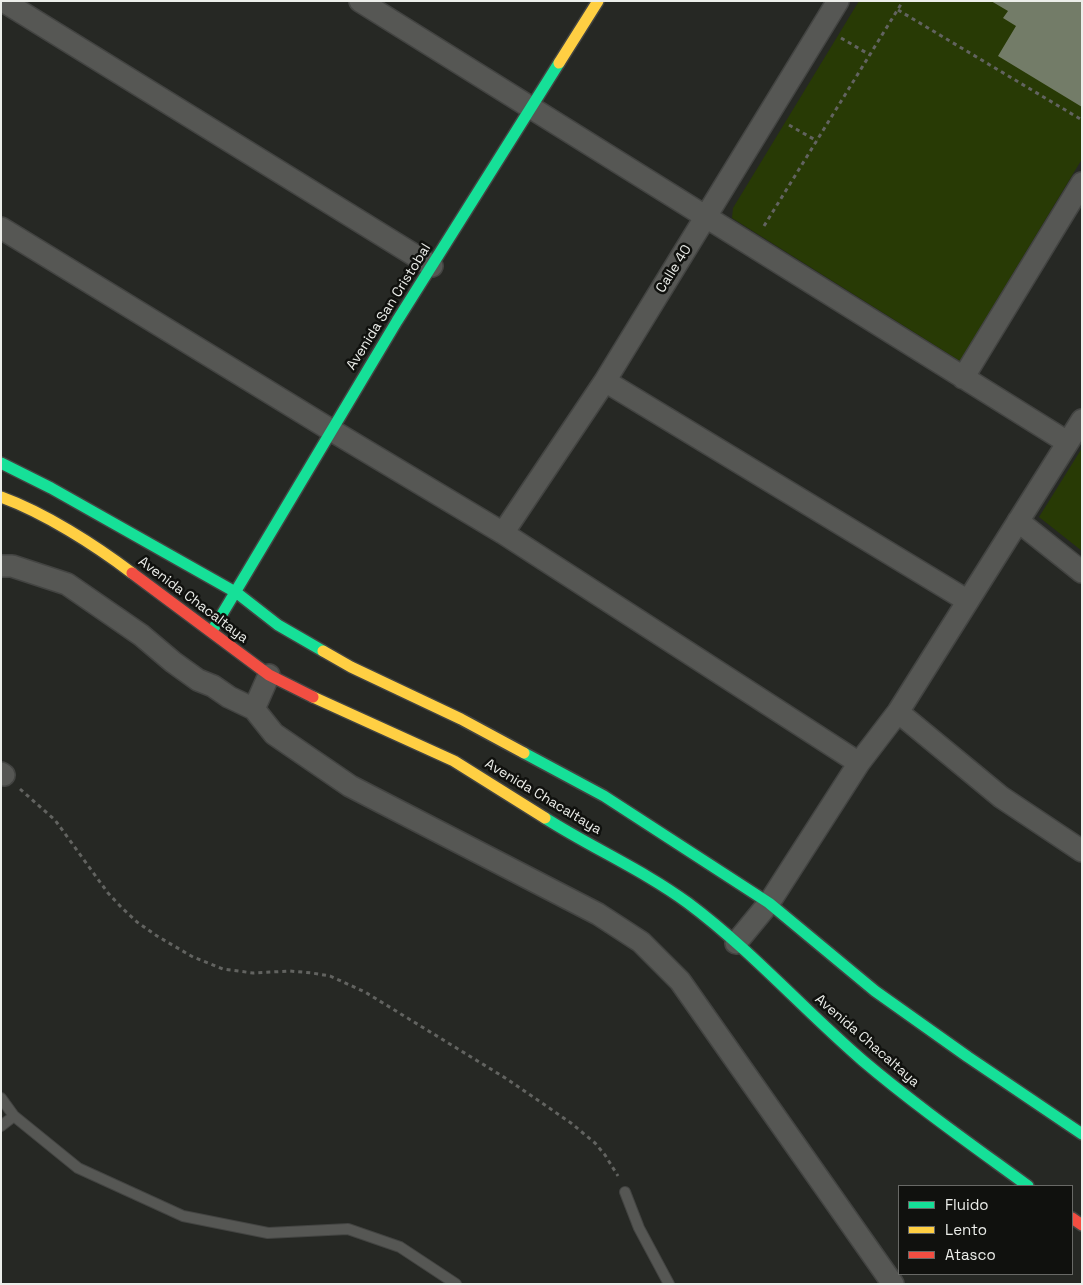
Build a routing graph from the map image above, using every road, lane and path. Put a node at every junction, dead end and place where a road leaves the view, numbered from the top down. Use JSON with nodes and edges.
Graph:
{"nodes":[{"id":1,"x":3,"y":1,"type":"edge"},
{"id":2,"x":598,"y":1,"type":"edge"},
{"id":3,"x":838,"y":1,"type":"edge"},
{"id":4,"x":903,"y":1,"type":"edge"},
{"id":5,"x":366,"y":3,"type":"edge"},
{"id":6,"x":898,"y":10,"type":"junction"},
{"id":7,"x":838,"y":36,"type":"dead end"},
{"id":8,"x":870,"y":55,"type":"junction"},
{"id":9,"x":530,"y":107,"type":"junction"},
{"id":10,"x":1082,"y":120,"type":"edge"},
{"id":11,"x":785,"y":123,"type":"dead end"},
{"id":12,"x":817,"y":141,"type":"junction"},
{"id":13,"x":1082,"y":183,"type":"edge"},
{"id":14,"x":706,"y":217,"type":"junction"},
{"id":15,"x":763,"y":227,"type":"dead end"},
{"id":16,"x":1,"y":228,"type":"edge"},
{"id":17,"x":432,"y":266,"type":"junction"},
{"id":18,"x":963,"y":378,"type":"junction"},
{"id":19,"x":605,"y":381,"type":"junction"},
{"id":20,"x":1082,"y":420,"type":"edge"},
{"id":21,"x":331,"y":430,"type":"junction"},
{"id":22,"x":1067,"y":442,"type":"junction"},
{"id":23,"x":1,"y":463,"type":"edge"},
{"id":24,"x":1,"y":497,"type":"edge"},
{"id":25,"x":1018,"y":521,"type":"junction"},
{"id":26,"x":503,"y":533,"type":"junction"},
{"id":27,"x":1,"y":566,"type":"edge"},
{"id":28,"x":1082,"y":572,"type":"edge"},
{"id":29,"x":237,"y":593,"type":"junction"},
{"id":30,"x":968,"y":601,"type":"junction"},
{"id":31,"x":212,"y":631,"type":"junction"},
{"id":32,"x":269,"y":675,"type":"junction"},
{"id":33,"x":254,"y":709,"type":"junction"},
{"id":34,"x":898,"y":712,"type":"junction"},
{"id":35,"x":859,"y":763,"type":"junction"},
{"id":36,"x":3,"y":774,"type":"edge"},
{"id":37,"x":1082,"y":851,"type":"edge"},
{"id":38,"x":768,"y":903,"type":"junction"},
{"id":39,"x":736,"y":942,"type":"junction"},
{"id":40,"x":1,"y":1098,"type":"edge"},
{"id":41,"x":14,"y":1116,"type":"junction"},
{"id":42,"x":1,"y":1126,"type":"edge"},
{"id":43,"x":1082,"y":1134,"type":"edge"},
{"id":44,"x":1027,"y":1185,"type":"edge"},
{"id":45,"x":625,"y":1192,"type":"joint"},
{"id":46,"x":456,"y":1284,"type":"edge"},
{"id":47,"x":669,"y":1284,"type":"edge"},
{"id":48,"x":893,"y":1284,"type":"edge"}],
"edges":[{"from":1,"to":17,"type":"street"},
{"from":2,"to":9,"type":"street","name":"Avenida San Cristobal"},
{"from":3,"to":14,"type":"street","name":"Calle 40"},
{"from":4,"to":6,"type":"path"},
{"from":5,"to":9,"type":"street"},
{"from":6,"to":8,"type":"path"},
{"from":6,"to":10,"type":"path"},
{"from":7,"to":8,"type":"path"},
{"from":8,"to":12,"type":"path"},
{"from":9,"to":14,"type":"street"},
{"from":9,"to":17,"type":"street","name":"Avenida San Cristobal"},
{"from":11,"to":12,"type":"path"},
{"from":12,"to":15,"type":"path"},
{"from":13,"to":18,"type":"street"},
{"from":14,"to":18,"type":"street"},
{"from":14,"to":19,"type":"street","name":"Calle 40"},
{"from":16,"to":21,"type":"street"},
{"from":17,"to":21,"type":"street","name":"Avenida San Cristobal"},
{"from":18,"to":22,"type":"street"},
{"from":19,"to":26,"type":"street","name":"Calle 40"},
{"from":19,"to":30,"type":"street"},
{"from":20,"to":22,"type":"street"},
{"from":21,"to":26,"type":"street"},
{"from":21,"to":29,"type":"street","name":"Avenida San Cristobal"},
{"from":22,"to":25,"type":"street"},
{"from":23,"to":29,"type":"street"},
{"from":24,"to":31,"type":"street","name":"Avenida Chacaltaya"},
{"from":25,"to":28,"type":"street"},
{"from":25,"to":30,"type":"street"},
{"from":26,"to":35,"type":"street"},
{"from":27,"to":33,"type":"street"},
{"from":29,"to":31,"type":"street","name":"Avenida San Cristobal"},
{"from":29,"to":38,"type":"street"},
{"from":30,"to":34,"type":"street"},
{"from":31,"to":32,"type":"street","name":"Avenida Chacaltaya"},
{"from":32,"to":33,"type":"street"},
{"from":32,"to":39,"type":"street","name":"Avenida Chacaltaya"},
{"from":33,"to":48,"type":"street"},
{"from":34,"to":35,"type":"street"},
{"from":34,"to":37,"type":"street"},
{"from":35,"to":38,"type":"street"},
{"from":36,"to":45,"type":"path"},
{"from":38,"to":39,"type":"street"},
{"from":38,"to":43,"type":"street"},
{"from":39,"to":44,"type":"street","name":"Avenida Chacaltaya"},
{"from":40,"to":41,"type":"lane"},
{"from":41,"to":42,"type":"lane"},
{"from":41,"to":46,"type":"lane"},
{"from":45,"to":47,"type":"lane"}]}
